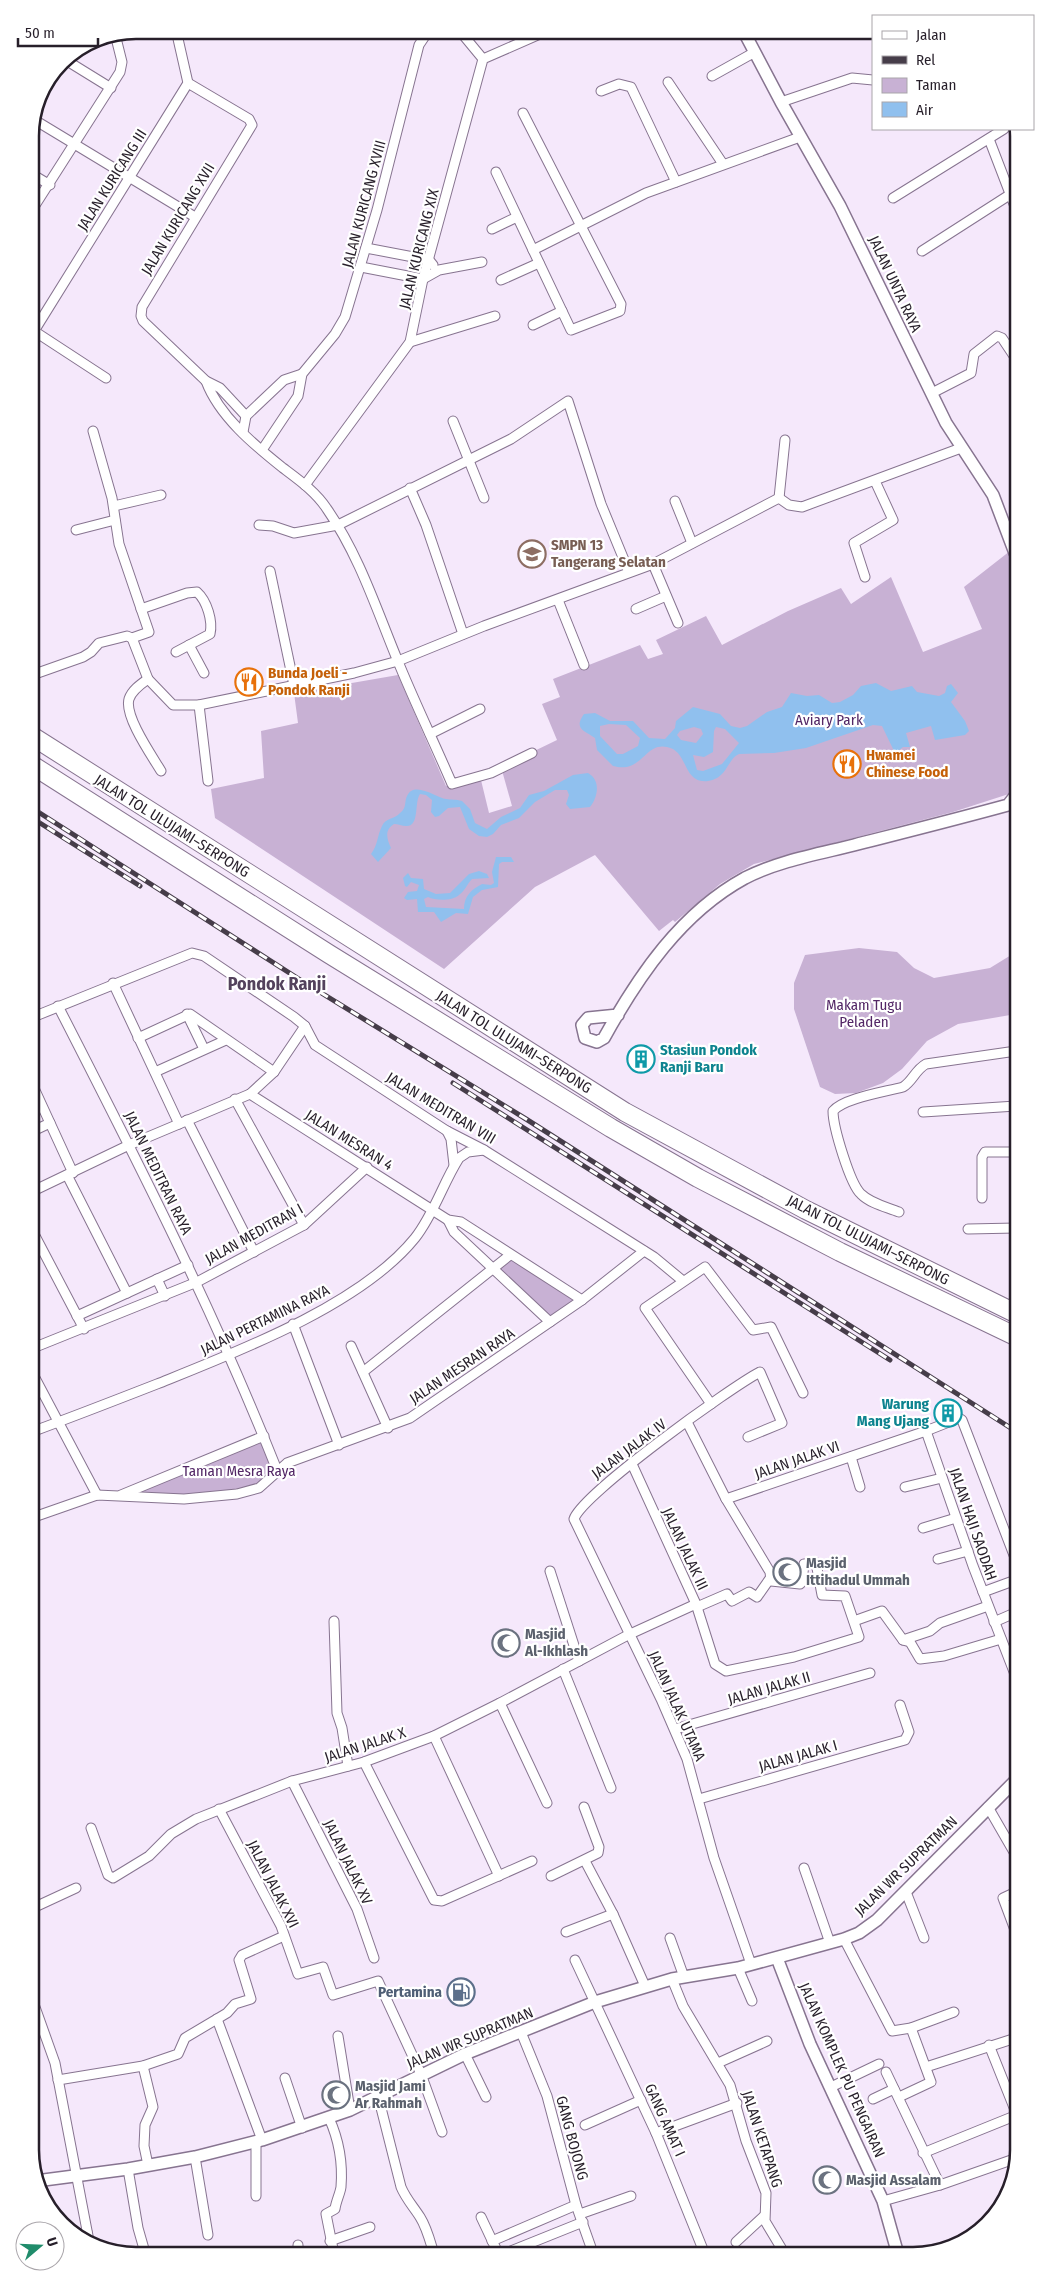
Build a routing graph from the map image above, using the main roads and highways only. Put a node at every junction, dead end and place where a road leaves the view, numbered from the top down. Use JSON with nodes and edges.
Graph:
{"nodes":[{"id":1,"x":39,"y":740,"type":"edge"},
{"id":2,"x":39,"y":769,"type":"edge"},
{"id":3,"x":1010,"y":1311,"type":"edge"},
{"id":4,"x":1010,"y":1334,"type":"edge"}],
"edges":[{"from":1,"to":3,"type":"highway","name":"JALAN TOL ULUJAMI–SERPONG"},
{"from":2,"to":4,"type":"highway","name":"JALAN TOL ULUJAMI–SERPONG"}]}
